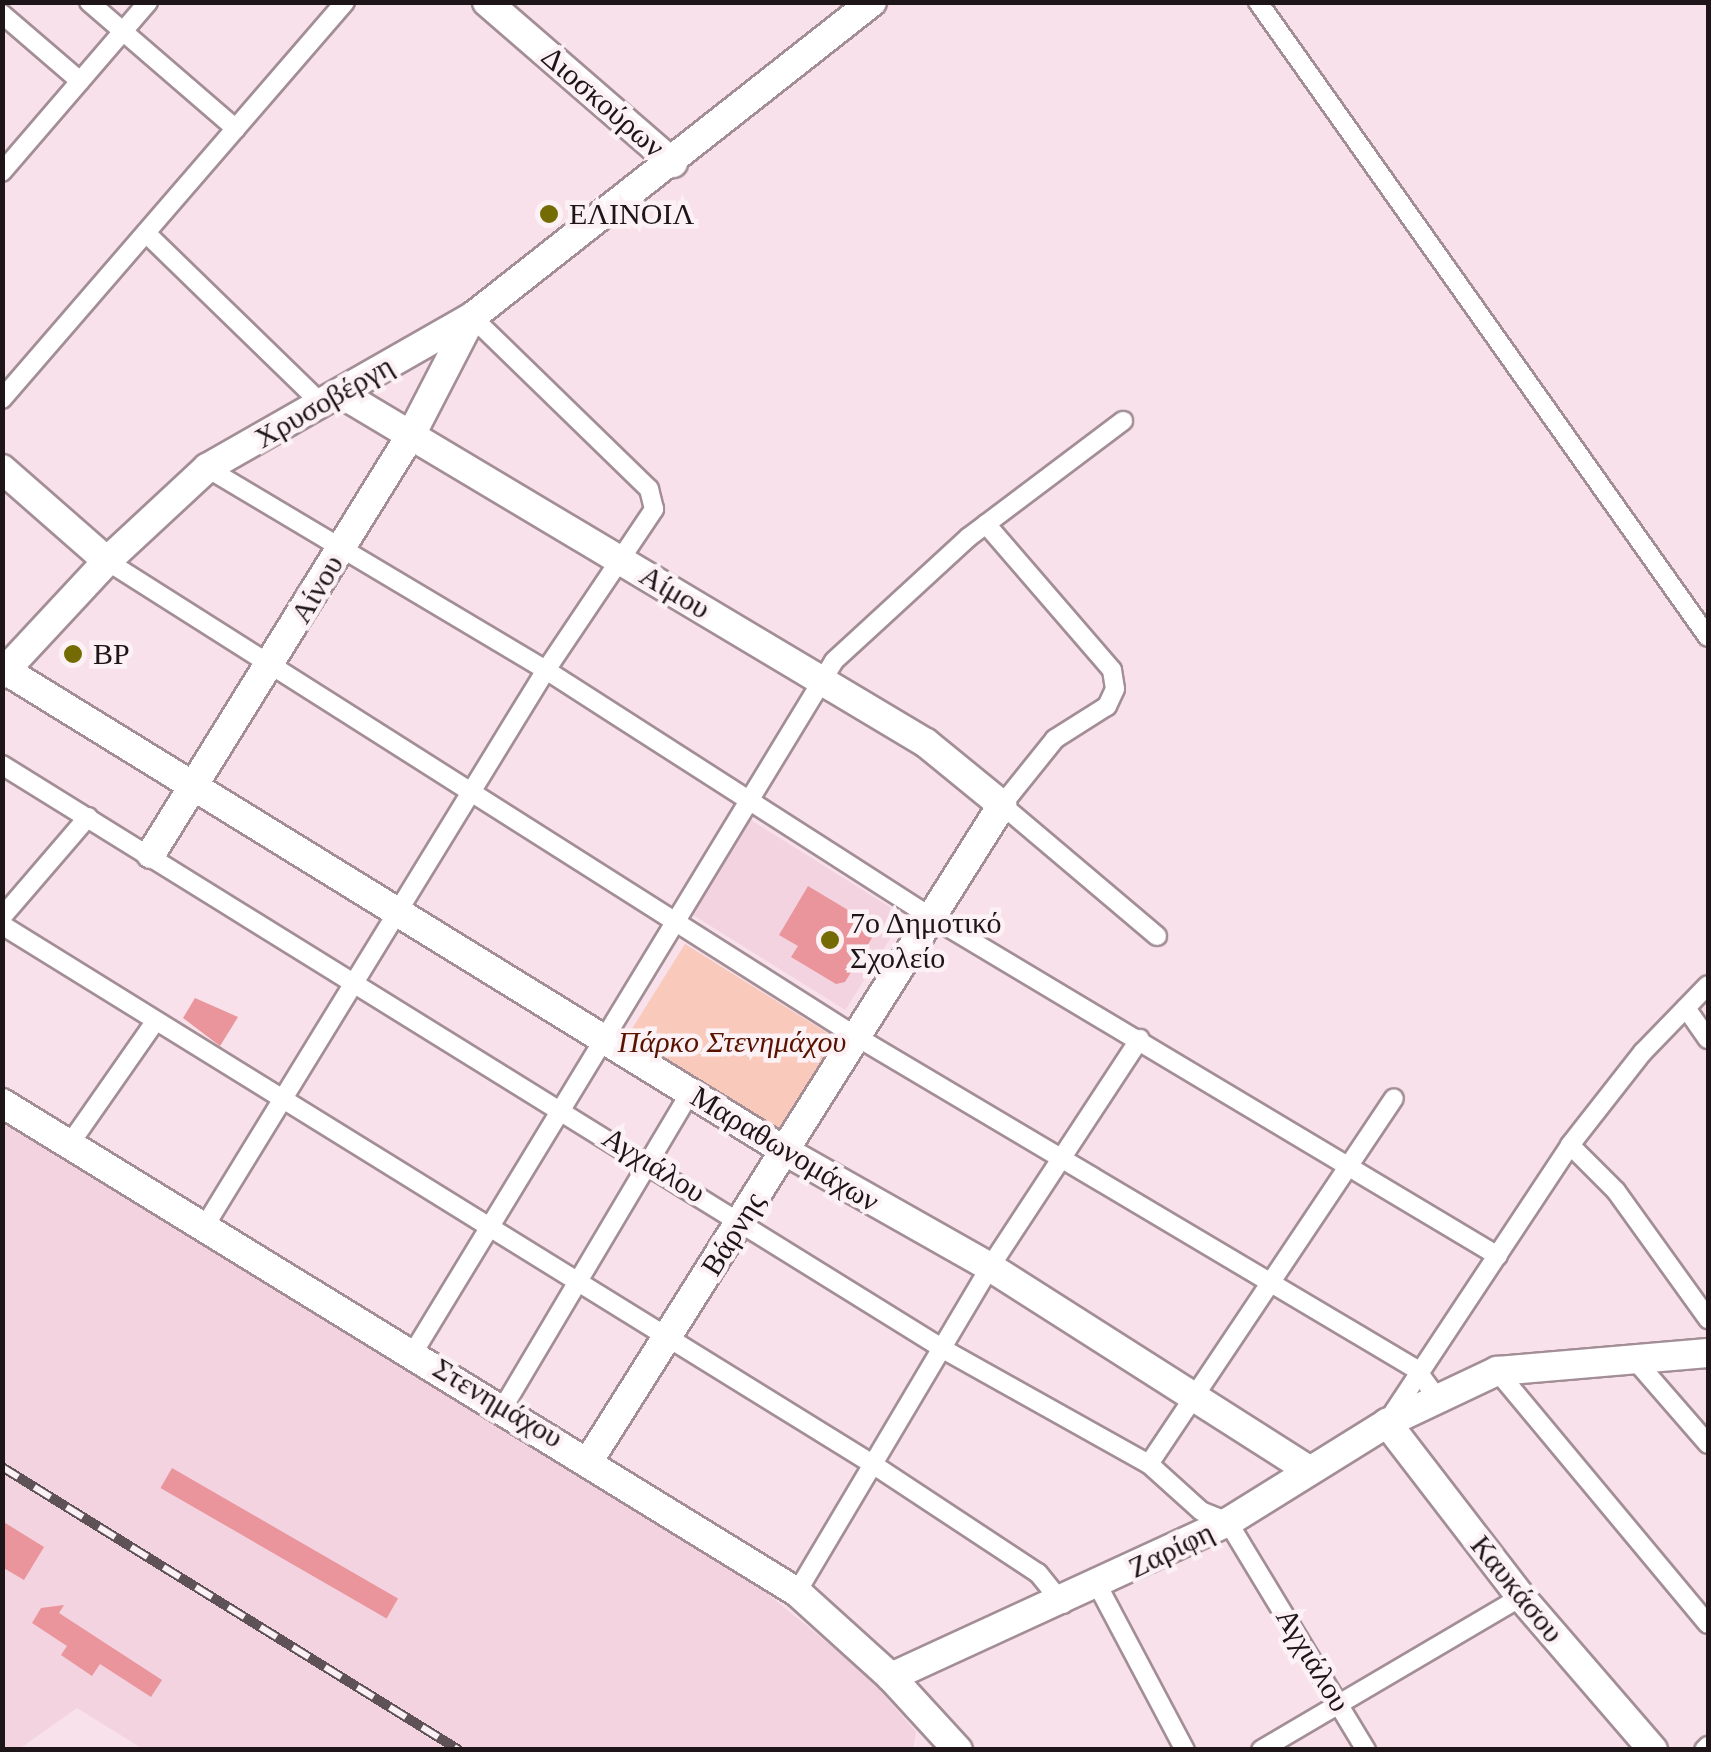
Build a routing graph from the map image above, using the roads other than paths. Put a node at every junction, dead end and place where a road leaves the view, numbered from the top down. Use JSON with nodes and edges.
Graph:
{"nodes":[{"id":1,"x":89,"y":2,"type":"edge"},
{"id":2,"x":148,"y":2,"type":"edge"},
{"id":3,"x":346,"y":2,"type":"edge"},
{"id":4,"x":487,"y":2,"type":"edge"},
{"id":5,"x":872,"y":2,"type":"edge"},
{"id":6,"x":1258,"y":2,"type":"edge"},
{"id":7,"x":2,"y":14,"type":"edge"},
{"id":8,"x":123,"y":32,"type":"junction"},
{"id":9,"x":80,"y":81,"type":"junction"},
{"id":10,"x":236,"y":129,"type":"junction"},
{"id":11,"x":674,"y":163,"type":"junction"},
{"id":12,"x":2,"y":172,"type":"edge"},
{"id":13,"x":146,"y":233,"type":"junction"},
{"id":14,"x":472,"y":317,"type":"junction"},
{"id":15,"x":331,"y":398,"type":"junction"},
{"id":16,"x":2,"y":399,"type":"edge"},
{"id":17,"x":1122,"y":421,"type":"dead end"},
{"id":18,"x":410,"y":437,"type":"junction"},
{"id":19,"x":207,"y":468,"type":"junction"},
{"id":20,"x":2,"y":470,"type":"edge"},
{"id":21,"x":986,"y":524,"type":"junction"},
{"id":22,"x":342,"y":548,"type":"junction"},
{"id":23,"x":619,"y":559,"type":"junction"},
{"id":24,"x":106,"y":561,"type":"junction"},
{"id":25,"x":1708,"y":637,"type":"edge"},
{"id":26,"x":272,"y":664,"type":"junction"},
{"id":27,"x":546,"y":670,"type":"junction"},
{"id":28,"x":4,"y":672,"type":"edge"},
{"id":29,"x":822,"y":679,"type":"junction"},
{"id":30,"x":2,"y":765,"type":"edge"},
{"id":31,"x":196,"y":783,"type":"junction"},
{"id":32,"x":474,"y":790,"type":"junction"},
{"id":33,"x":751,"y":800,"type":"junction"},
{"id":34,"x":1002,"y":805,"type":"junction"},
{"id":35,"x":88,"y":818,"type":"junction"},
{"id":36,"x":151,"y":854,"type":"junction"},
{"id":37,"x":399,"y":910,"type":"junction"},
{"id":38,"x":928,"y":916,"type":"junction"},
{"id":39,"x":2,"y":917,"type":"edge"},
{"id":40,"x":679,"y":923,"type":"junction"},
{"id":41,"x":2,"y":925,"type":"edge"},
{"id":42,"x":1158,"y":936,"type":"dead end"},
{"id":43,"x":356,"y":982,"type":"junction"},
{"id":44,"x":1708,"y":984,"type":"edge"},
{"id":45,"x":1686,"y":1008,"type":"junction"},
{"id":46,"x":154,"y":1022,"type":"junction"},
{"id":47,"x":857,"y":1037,"type":"junction"},
{"id":48,"x":1708,"y":1039,"type":"edge"},
{"id":49,"x":1140,"y":1040,"type":"junction"},
{"id":50,"x":607,"y":1043,"type":"junction"},
{"id":51,"x":690,"y":1093,"type":"junction"},
{"id":52,"x":1394,"y":1098,"type":"dead end"},
{"id":53,"x":285,"y":1101,"type":"junction"},
{"id":54,"x":2,"y":1103,"type":"edge"},
{"id":55,"x":564,"y":1109,"type":"junction"},
{"id":56,"x":69,"y":1146,"type":"junction"},
{"id":57,"x":1570,"y":1146,"type":"junction"},
{"id":58,"x":785,"y":1151,"type":"junction"},
{"id":59,"x":1063,"y":1158,"type":"junction"},
{"id":60,"x":650,"y":1162,"type":"junction"},
{"id":61,"x":1346,"y":1165,"type":"junction"},
{"id":62,"x":742,"y":1220,"type":"junction"},
{"id":63,"x":491,"y":1227,"type":"junction"},
{"id":64,"x":203,"y":1229,"type":"junction"},
{"id":65,"x":1498,"y":1256,"type":"junction"},
{"id":66,"x":990,"y":1268,"type":"junction"},
{"id":67,"x":579,"y":1280,"type":"junction"},
{"id":68,"x":1271,"y":1282,"type":"junction"},
{"id":69,"x":1708,"y":1320,"type":"edge"},
{"id":70,"x":670,"y":1335,"type":"junction"},
{"id":71,"x":943,"y":1349,"type":"junction"},
{"id":72,"x":412,"y":1352,"type":"junction"},
{"id":73,"x":1708,"y":1353,"type":"edge"},
{"id":74,"x":1635,"y":1360,"type":"junction"},
{"id":75,"x":1416,"y":1369,"type":"junction"},
{"id":76,"x":1497,"y":1371,"type":"junction"},
{"id":77,"x":1436,"y":1396,"type":"junction"},
{"id":78,"x":1196,"y":1397,"type":"junction"},
{"id":79,"x":504,"y":1406,"type":"junction"},
{"id":80,"x":1386,"y":1423,"type":"junction"},
{"id":81,"x":1708,"y":1444,"type":"edge"},
{"id":82,"x":590,"y":1458,"type":"junction"},
{"id":83,"x":1149,"y":1464,"type":"junction"},
{"id":84,"x":874,"y":1465,"type":"junction"},
{"id":85,"x":1309,"y":1470,"type":"junction"},
{"id":86,"x":1228,"y":1522,"type":"junction"},
{"id":87,"x":1098,"y":1586,"type":"junction"},
{"id":88,"x":797,"y":1592,"type":"junction"},
{"id":89,"x":1521,"y":1598,"type":"junction"},
{"id":90,"x":1062,"y":1604,"type":"junction"},
{"id":91,"x":1708,"y":1624,"type":"edge"},
{"id":92,"x":891,"y":1677,"type":"junction"},
{"id":93,"x":1340,"y":1704,"type":"junction"},
{"id":94,"x":958,"y":1750,"type":"edge"},
{"id":95,"x":1185,"y":1750,"type":"edge"},
{"id":96,"x":1261,"y":1750,"type":"edge"},
{"id":97,"x":1366,"y":1750,"type":"edge"},
{"id":98,"x":1653,"y":1750,"type":"edge"}],
"edges":[{"from":1,"to":8,"type":"street"},
{"from":2,"to":8,"type":"street"},
{"from":3,"to":10,"type":"street"},
{"from":4,"to":11,"type":"street","name":"Διοσκούρων"},
{"from":5,"to":11,"type":"street","name":"Χρυσοβέργη"},
{"from":6,"to":25,"type":"street"},
{"from":7,"to":9,"type":"street"},
{"from":8,"to":9,"type":"street"},
{"from":8,"to":10,"type":"street"},
{"from":9,"to":12,"type":"street"},
{"from":10,"to":13,"type":"street"},
{"from":11,"to":14,"type":"street","name":"Χρυσοβέργη"},
{"from":13,"to":15,"type":"street"},
{"from":13,"to":16,"type":"street"},
{"from":14,"to":15,"type":"street","name":"Χρυσοβέργη"},
{"from":14,"to":18,"type":"street","name":"Αίνου"},
{"from":14,"to":23,"type":"street"},
{"from":15,"to":18,"type":"street","name":"Αίμου"},
{"from":15,"to":19,"type":"street","name":"Χρυσοβέργη"},
{"from":17,"to":21,"type":"street"},
{"from":18,"to":22,"type":"street","name":"Αίνου"},
{"from":18,"to":23,"type":"street","name":"Αίμου"},
{"from":19,"to":22,"type":"street"},
{"from":19,"to":24,"type":"street","name":"Χρυσοβέργη"},
{"from":20,"to":24,"type":"street"},
{"from":21,"to":29,"type":"street"},
{"from":21,"to":34,"type":"street"},
{"from":22,"to":26,"type":"street","name":"Αίνου"},
{"from":22,"to":27,"type":"street"},
{"from":23,"to":27,"type":"street"},
{"from":23,"to":29,"type":"street","name":"Αίμου"},
{"from":24,"to":26,"type":"street"},
{"from":24,"to":28,"type":"street","name":"Χρυσοβέργη"},
{"from":26,"to":31,"type":"street","name":"Αίνου"},
{"from":26,"to":32,"type":"street"},
{"from":27,"to":32,"type":"street"},
{"from":27,"to":33,"type":"street"},
{"from":28,"to":31,"type":"street","name":"Μαραθωνομάχων"},
{"from":29,"to":33,"type":"street"},
{"from":29,"to":34,"type":"street","name":"Αίμου"},
{"from":30,"to":35,"type":"street","name":"Αγχιάλου"},
{"from":31,"to":36,"type":"street","name":"Αίνου"},
{"from":31,"to":37,"type":"street","name":"Μαραθωνομάχων"},
{"from":32,"to":37,"type":"street"},
{"from":32,"to":40,"type":"street"},
{"from":33,"to":38,"type":"street"},
{"from":33,"to":40,"type":"street"},
{"from":34,"to":38,"type":"street","name":"Βάρνης"},
{"from":34,"to":42,"type":"street"},
{"from":35,"to":36,"type":"street","name":"Αγχιάλου"},
{"from":35,"to":39,"type":"street"},
{"from":36,"to":43,"type":"street","name":"Αγχιάλου"},
{"from":37,"to":43,"type":"street"},
{"from":37,"to":50,"type":"street","name":"Μαραθωνομάχων"},
{"from":38,"to":47,"type":"street","name":"Βάρνης"},
{"from":38,"to":49,"type":"street"},
{"from":40,"to":47,"type":"street"},
{"from":40,"to":50,"type":"street"},
{"from":41,"to":46,"type":"street"},
{"from":43,"to":53,"type":"street"},
{"from":43,"to":55,"type":"street","name":"Αγχιάλου"},
{"from":44,"to":45,"type":"street"},
{"from":45,"to":48,"type":"street"},
{"from":45,"to":57,"type":"street"},
{"from":46,"to":53,"type":"street"},
{"from":46,"to":56,"type":"street"},
{"from":47,"to":58,"type":"street","name":"Βάρνης"},
{"from":47,"to":59,"type":"street"},
{"from":49,"to":59,"type":"street"},
{"from":49,"to":61,"type":"street"},
{"from":50,"to":51,"type":"street","name":"Μαραθωνομάχων"},
{"from":50,"to":55,"type":"street"},
{"from":51,"to":58,"type":"street","name":"Μαραθωνομάχων"},
{"from":51,"to":60,"type":"street"},
{"from":52,"to":61,"type":"street"},
{"from":53,"to":63,"type":"street"},
{"from":53,"to":64,"type":"street"},
{"from":54,"to":56,"type":"street","name":"Στενημάχου"},
{"from":55,"to":60,"type":"street","name":"Αγχιάλου"},
{"from":55,"to":63,"type":"street"},
{"from":56,"to":64,"type":"street","name":"Στενημάχου"},
{"from":57,"to":65,"type":"street"},
{"from":57,"to":69,"type":"street"},
{"from":58,"to":62,"type":"street","name":"Βάρνης"},
{"from":58,"to":66,"type":"street","name":"Μαραθωνομάχων"},
{"from":59,"to":66,"type":"street"},
{"from":59,"to":68,"type":"street"},
{"from":60,"to":62,"type":"street","name":"Αγχιάλου"},
{"from":60,"to":67,"type":"street"},
{"from":61,"to":65,"type":"street"},
{"from":61,"to":68,"type":"street"},
{"from":62,"to":70,"type":"street","name":"Βάρνης"},
{"from":62,"to":71,"type":"street","name":"Αγχιάλου"},
{"from":63,"to":67,"type":"street"},
{"from":63,"to":72,"type":"street"},
{"from":64,"to":72,"type":"street","name":"Στενημάχου"},
{"from":65,"to":75,"type":"street"},
{"from":66,"to":71,"type":"street"},
{"from":66,"to":78,"type":"street","name":"Μαραθωνομάχων"},
{"from":67,"to":70,"type":"street"},
{"from":67,"to":79,"type":"street"},
{"from":68,"to":75,"type":"street"},
{"from":68,"to":78,"type":"street"},
{"from":70,"to":82,"type":"street","name":"Βάρνης"},
{"from":70,"to":84,"type":"street"},
{"from":71,"to":83,"type":"street","name":"Αγχιάλου"},
{"from":71,"to":84,"type":"street"},
{"from":72,"to":79,"type":"street","name":"Στενημάχου"},
{"from":73,"to":74,"type":"street","name":"Ζαρίφη"},
{"from":74,"to":76,"type":"street","name":"Ζαρίφη"},
{"from":74,"to":81,"type":"street"},
{"from":75,"to":77,"type":"street"},
{"from":75,"to":80,"type":"street"},
{"from":76,"to":77,"type":"street","name":"Ζαρίφη"},
{"from":76,"to":91,"type":"street"},
{"from":77,"to":80,"type":"street","name":"Ζαρίφη"},
{"from":78,"to":83,"type":"street"},
{"from":78,"to":85,"type":"street","name":"Μαραθωνομάχων"},
{"from":79,"to":82,"type":"street","name":"Στενημάχου"},
{"from":80,"to":85,"type":"street","name":"Ζαρίφη"},
{"from":80,"to":89,"type":"street","name":"Καυκάσου"},
{"from":82,"to":88,"type":"street","name":"Στενημάχου"},
{"from":83,"to":86,"type":"street","name":"Αγχιάλου"},
{"from":84,"to":88,"type":"street"},
{"from":84,"to":90,"type":"street"},
{"from":85,"to":86,"type":"street","name":"Ζαρίφη"},
{"from":86,"to":87,"type":"street","name":"Ζαρίφη"},
{"from":86,"to":93,"type":"street","name":"Αγχιάλου"},
{"from":87,"to":90,"type":"street","name":"Ζαρίφη"},
{"from":87,"to":95,"type":"street"},
{"from":88,"to":92,"type":"street","name":"Στενημάχου"},
{"from":89,"to":93,"type":"street"},
{"from":89,"to":98,"type":"street","name":"Καυκάσου"},
{"from":90,"to":92,"type":"street","name":"Ζαρίφη"},
{"from":92,"to":94,"type":"street","name":"Στενημάχου"},
{"from":93,"to":96,"type":"street"},
{"from":93,"to":97,"type":"street","name":"Αγχιάλου"}]}
